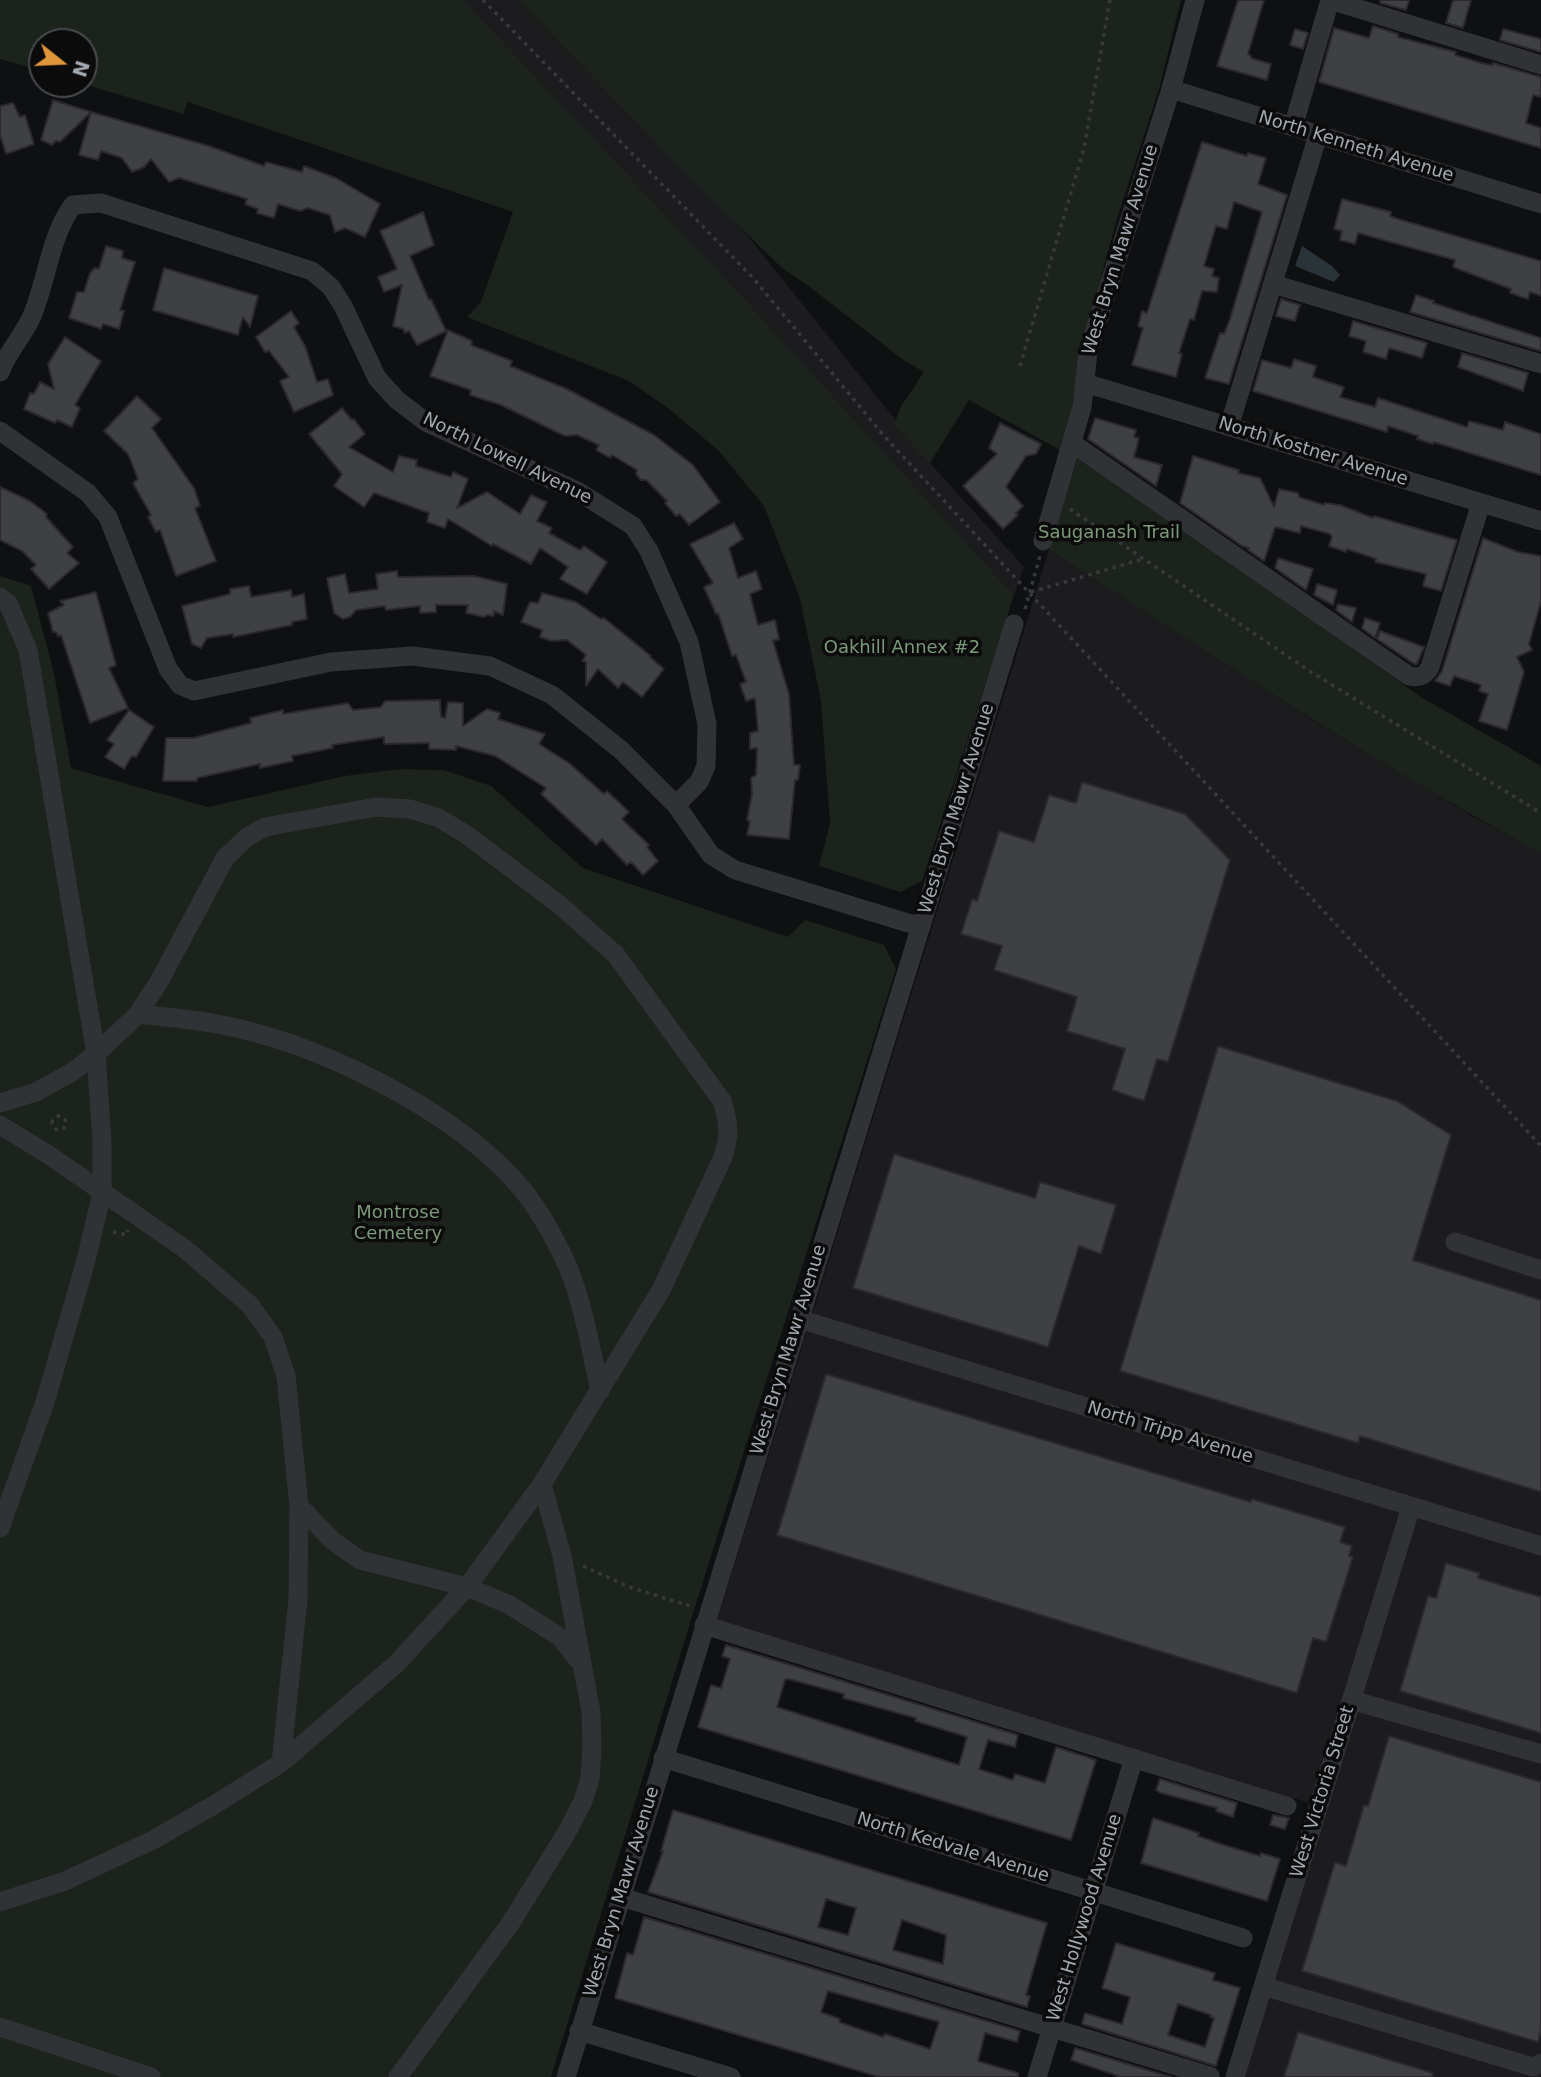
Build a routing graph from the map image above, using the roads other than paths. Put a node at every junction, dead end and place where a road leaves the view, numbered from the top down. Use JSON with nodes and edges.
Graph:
{"nodes":[{"id":1,"x":1195,"y":0,"type":"edge"},
{"id":2,"x":1330,"y":0,"type":"edge"},
{"id":3,"x":1541,"y":65,"type":"edge"},
{"id":4,"x":1171,"y":89,"type":"junction"},
{"id":5,"x":1293,"y":127,"type":"junction"},
{"id":6,"x":1318,"y":135,"type":"junction"},
{"id":7,"x":1541,"y":204,"type":"edge"},
{"id":8,"x":1273,"y":284,"type":"junction"},
{"id":9,"x":1541,"y":364,"type":"edge"},
{"id":10,"x":0,"y":372,"type":"edge"},
{"id":11,"x":1085,"y":383,"type":"junction"},
{"id":12,"x":1229,"y":427,"type":"junction"},
{"id":13,"x":0,"y":431,"type":"edge"},
{"id":14,"x":1072,"y":443,"type":"junction"},
{"id":15,"x":1481,"y":503,"type":"junction"},
{"id":16,"x":1541,"y":521,"type":"edge"},
{"id":17,"x":1042,"y":549,"type":"road end"},
{"id":18,"x":0,"y":597,"type":"edge"},
{"id":19,"x":1014,"y":624,"type":"road end"},
{"id":20,"x":676,"y":805,"type":"junction"},
{"id":21,"x":921,"y":927,"type":"junction"},
{"id":22,"x":138,"y":1014,"type":"junction"},
{"id":23,"x":96,"y":1054,"type":"junction"},
{"id":24,"x":0,"y":1103,"type":"edge"},
{"id":25,"x":0,"y":1125,"type":"edge"},
{"id":26,"x":102,"y":1193,"type":"junction"},
{"id":27,"x":1455,"y":1242,"type":"dead end"},
{"id":28,"x":1541,"y":1270,"type":"edge"},
{"id":29,"x":799,"y":1319,"type":"junction"},
{"id":30,"x":600,"y":1391,"type":"junction"},
{"id":31,"x":542,"y":1484,"type":"junction"},
{"id":32,"x":299,"y":1506,"type":"junction"},
{"id":33,"x":1411,"y":1507,"type":"junction"},
{"id":34,"x":0,"y":1528,"type":"edge"},
{"id":35,"x":1541,"y":1546,"type":"edge"},
{"id":36,"x":467,"y":1587,"type":"junction"},
{"id":37,"x":706,"y":1618,"type":"junction"},
{"id":38,"x":581,"y":1664,"type":"junction"},
{"id":39,"x":1351,"y":1700,"type":"junction"},
{"id":40,"x":1541,"y":1754,"type":"edge"},
{"id":41,"x":663,"y":1758,"type":"junction"},
{"id":42,"x":1134,"y":1758,"type":"junction"},
{"id":43,"x":281,"y":1763,"type":"junction"},
{"id":44,"x":1287,"y":1806,"type":"dead end"},
{"id":45,"x":1093,"y":1892,"type":"junction"},
{"id":46,"x":621,"y":1897,"type":"junction"},
{"id":47,"x":0,"y":1902,"type":"edge"},
{"id":48,"x":1243,"y":1938,"type":"dead end"},
{"id":49,"x":1263,"y":1986,"type":"junction"},
{"id":50,"x":0,"y":2027,"type":"edge"},
{"id":51,"x":1052,"y":2028,"type":"junction"},
{"id":52,"x":579,"y":2032,"type":"junction"},
{"id":53,"x":1541,"y":2063,"type":"edge"},
{"id":54,"x":1210,"y":2076,"type":"edge"},
{"id":55,"x":151,"y":2077,"type":"edge"},
{"id":56,"x":399,"y":2077,"type":"edge"},
{"id":57,"x":566,"y":2077,"type":"edge"},
{"id":58,"x":731,"y":2077,"type":"edge"},
{"id":59,"x":1037,"y":2077,"type":"edge"},
{"id":60,"x":1235,"y":2077,"type":"edge"}],
"edges":[{"from":1,"to":4,"type":"street","name":"West Bryn Mawr Avenue"},
{"from":2,"to":3,"type":"street"},
{"from":2,"to":5,"type":"street"},
{"from":4,"to":5,"type":"street","name":"North Kenneth Avenue"},
{"from":4,"to":11,"type":"street","name":"West Bryn Mawr Avenue"},
{"from":5,"to":6,"type":"street","name":"North Kenneth Avenue"},
{"from":6,"to":7,"type":"street","name":"North Kenneth Avenue"},
{"from":6,"to":8,"type":"street"},
{"from":8,"to":9,"type":"street"},
{"from":8,"to":12,"type":"street"},
{"from":10,"to":20,"type":"street","name":"North Lowell Avenue"},
{"from":11,"to":12,"type":"street","name":"North Kostner Avenue"},
{"from":11,"to":14,"type":"street","name":"West Bryn Mawr Avenue"},
{"from":12,"to":15,"type":"street","name":"North Kostner Avenue"},
{"from":13,"to":20,"type":"street"},
{"from":14,"to":15,"type":"street"},
{"from":14,"to":17,"type":"street","name":"West Bryn Mawr Avenue"},
{"from":15,"to":16,"type":"street","name":"North Kostner Avenue"},
{"from":18,"to":23,"type":"street"},
{"from":19,"to":21,"type":"street","name":"West Bryn Mawr Avenue"},
{"from":20,"to":21,"type":"street"},
{"from":21,"to":29,"type":"street","name":"West Bryn Mawr Avenue"},
{"from":22,"to":23,"type":"street"},
{"from":22,"to":30,"type":"street"},
{"from":22,"to":30,"type":"street"},
{"from":23,"to":24,"type":"street"},
{"from":23,"to":26,"type":"street"},
{"from":25,"to":26,"type":"street"},
{"from":26,"to":32,"type":"street"},
{"from":26,"to":34,"type":"street"},
{"from":27,"to":28,"type":"street"},
{"from":29,"to":33,"type":"street","name":"North Tripp Avenue"},
{"from":29,"to":37,"type":"street","name":"West Bryn Mawr Avenue"},
{"from":30,"to":31,"type":"street"},
{"from":31,"to":36,"type":"street"},
{"from":31,"to":38,"type":"street"},
{"from":32,"to":36,"type":"street"},
{"from":32,"to":43,"type":"street"},
{"from":33,"to":35,"type":"street","name":"North Tripp Avenue"},
{"from":33,"to":39,"type":"street","name":"West Victoria Street"},
{"from":36,"to":38,"type":"street"},
{"from":36,"to":43,"type":"street"},
{"from":37,"to":41,"type":"street","name":"West Bryn Mawr Avenue"},
{"from":37,"to":42,"type":"street"},
{"from":38,"to":56,"type":"street"},
{"from":39,"to":40,"type":"street"},
{"from":39,"to":49,"type":"street","name":"West Victoria Street"},
{"from":41,"to":45,"type":"street","name":"North Kedvale Avenue"},
{"from":41,"to":46,"type":"street","name":"West Bryn Mawr Avenue"},
{"from":42,"to":44,"type":"street"},
{"from":42,"to":45,"type":"street","name":"West Hollywood Avenue"},
{"from":43,"to":47,"type":"street"},
{"from":45,"to":48,"type":"street","name":"North Kedvale Avenue"},
{"from":45,"to":51,"type":"street","name":"West Hollywood Avenue"},
{"from":46,"to":51,"type":"street"},
{"from":46,"to":52,"type":"street","name":"West Bryn Mawr Avenue"},
{"from":49,"to":53,"type":"street"},
{"from":49,"to":60,"type":"street","name":"West Victoria Street"},
{"from":50,"to":55,"type":"street"},
{"from":51,"to":54,"type":"street"},
{"from":51,"to":59,"type":"street","name":"West Hollywood Avenue"},
{"from":52,"to":57,"type":"street","name":"West Bryn Mawr Avenue"},
{"from":52,"to":58,"type":"street"}]}
